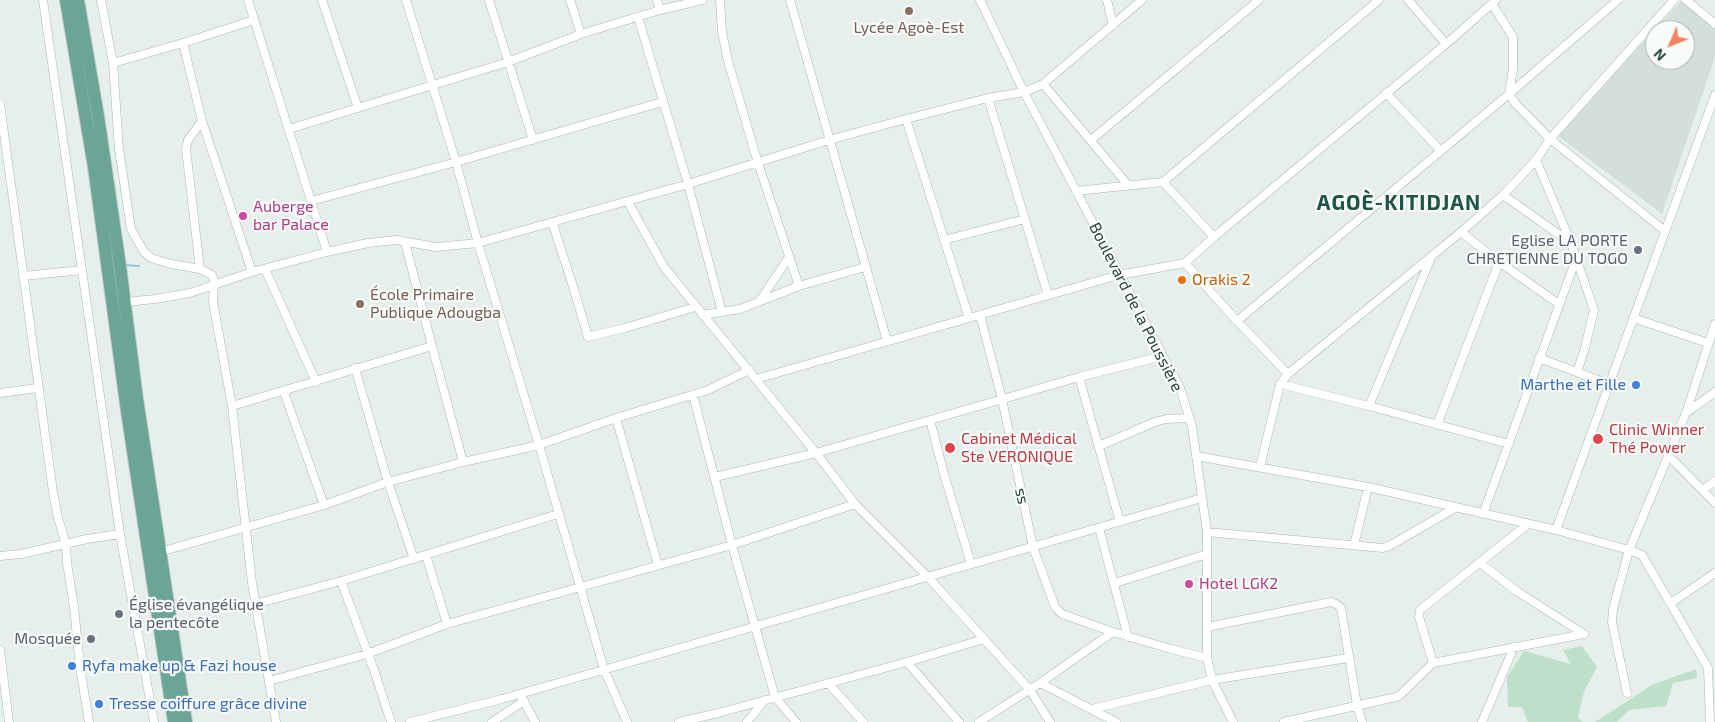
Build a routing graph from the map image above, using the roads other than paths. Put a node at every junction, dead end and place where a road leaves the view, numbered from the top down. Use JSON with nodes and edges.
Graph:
{"nodes":[{"id":1,"x":43,"y":0,"type":"edge"},
{"id":2,"x":66,"y":0,"type":"edge"},
{"id":3,"x":78,"y":0,"type":"edge"},
{"id":4,"x":101,"y":0,"type":"edge"},
{"id":5,"x":248,"y":0,"type":"edge"},
{"id":6,"x":322,"y":0,"type":"edge"},
{"id":7,"x":406,"y":0,"type":"edge"},
{"id":8,"x":489,"y":0,"type":"edge"},
{"id":9,"x":570,"y":0,"type":"edge"},
{"id":10,"x":657,"y":0,"type":"edge"},
{"id":11,"x":702,"y":0,"type":"edge"},
{"id":12,"x":720,"y":0,"type":"edge"},
{"id":13,"x":790,"y":0,"type":"edge"},
{"id":14,"x":981,"y":0,"type":"edge"},
{"id":15,"x":1107,"y":0,"type":"edge"},
{"id":16,"x":1142,"y":0,"type":"edge"},
{"id":17,"x":1259,"y":0,"type":"edge"},
{"id":18,"x":1379,"y":0,"type":"edge"},
{"id":19,"x":1408,"y":0,"type":"edge"},
{"id":20,"x":1618,"y":0,"type":"edge"},
{"id":21,"x":1674,"y":0,"type":"edge"},
{"id":22,"x":1686,"y":0,"type":"edge"},
{"id":23,"x":1494,"y":2,"type":"edge"},
{"id":24,"x":660,"y":10,"type":"junction"},
{"id":25,"x":638,"y":17,"type":"junction"},
{"id":26,"x":254,"y":20,"type":"junction"},
{"id":27,"x":1715,"y":24,"type":"edge"},
{"id":28,"x":1113,"y":25,"type":"junction"},
{"id":29,"x":581,"y":34,"type":"junction"},
{"id":30,"x":182,"y":44,"type":"junction"},
{"id":31,"x":1446,"y":44,"type":"junction"},
{"id":32,"x":113,"y":62,"type":"junction"},
{"id":33,"x":508,"y":62,"type":"junction"},
{"id":34,"x":1043,"y":84,"type":"junction"},
{"id":35,"x":432,"y":85,"type":"junction"},
{"id":36,"x":1024,"y":92,"type":"junction"},
{"id":37,"x":1386,"y":93,"type":"junction"},
{"id":38,"x":1509,"y":94,"type":"junction"},
{"id":39,"x":1715,"y":95,"type":"edge"},
{"id":40,"x":988,"y":98,"type":"junction"},
{"id":41,"x":662,"y":102,"type":"junction"},
{"id":42,"x":0,"y":104,"type":"edge"},
{"id":43,"x":358,"y":108,"type":"junction"},
{"id":44,"x":906,"y":119,"type":"junction"},
{"id":45,"x":202,"y":121,"type":"junction"},
{"id":46,"x":289,"y":129,"type":"junction"},
{"id":47,"x":1550,"y":139,"type":"junction"},
{"id":48,"x":533,"y":140,"type":"junction"},
{"id":49,"x":830,"y":140,"type":"junction"},
{"id":50,"x":1091,"y":140,"type":"junction"},
{"id":51,"x":1440,"y":150,"type":"junction"},
{"id":52,"x":1536,"y":160,"type":"junction"},
{"id":53,"x":456,"y":162,"type":"junction"},
{"id":54,"x":758,"y":163,"type":"junction"},
{"id":55,"x":1163,"y":182,"type":"junction"},
{"id":56,"x":688,"y":184,"type":"junction"},
{"id":57,"x":1128,"y":185,"type":"junction"},
{"id":58,"x":1076,"y":191,"type":"junction"},
{"id":59,"x":1503,"y":194,"type":"junction"},
{"id":60,"x":311,"y":201,"type":"junction"},
{"id":61,"x":628,"y":202,"type":"junction"},
{"id":62,"x":1025,"y":219,"type":"junction"},
{"id":63,"x":552,"y":222,"type":"junction"},
{"id":64,"x":1665,"y":231,"type":"junction"},
{"id":65,"x":1461,"y":232,"type":"junction"},
{"id":66,"x":1214,"y":237,"type":"junction"},
{"id":67,"x":944,"y":240,"type":"junction"},
{"id":68,"x":405,"y":242,"type":"junction"},
{"id":69,"x":478,"y":243,"type":"junction"},
{"id":70,"x":1570,"y":243,"type":"junction"},
{"id":71,"x":327,"y":252,"type":"junction"},
{"id":72,"x":1432,"y":255,"type":"junction"},
{"id":73,"x":789,"y":257,"type":"junction"},
{"id":74,"x":1576,"y":259,"type":"junction"},
{"id":75,"x":1499,"y":262,"type":"junction"},
{"id":76,"x":1185,"y":263,"type":"junction"},
{"id":77,"x":865,"y":266,"type":"junction"},
{"id":78,"x":200,"y":269,"type":"junction"},
{"id":79,"x":265,"y":269,"type":"junction"},
{"id":80,"x":82,"y":270,"type":"junction"},
{"id":81,"x":252,"y":272,"type":"junction"},
{"id":82,"x":1119,"y":275,"type":"junction"},
{"id":83,"x":23,"y":276,"type":"junction"},
{"id":84,"x":215,"y":284,"type":"junction"},
{"id":85,"x":799,"y":286,"type":"junction"},
{"id":86,"x":1048,"y":295,"type":"junction"},
{"id":87,"x":760,"y":301,"type":"junction"},
{"id":88,"x":125,"y":302,"type":"junction"},
{"id":89,"x":1559,"y":304,"type":"junction"},
{"id":90,"x":695,"y":307,"type":"junction"},
{"id":91,"x":722,"y":312,"type":"junction"},
{"id":92,"x":702,"y":314,"type":"junction"},
{"id":93,"x":980,"y":314,"type":"junction"},
{"id":94,"x":969,"y":318,"type":"junction"},
{"id":95,"x":1633,"y":318,"type":"junction"},
{"id":96,"x":1237,"y":321,"type":"junction"},
{"id":97,"x":1715,"y":324,"type":"edge"},
{"id":98,"x":887,"y":341,"type":"junction"},
{"id":99,"x":1708,"y":343,"type":"junction"},
{"id":100,"x":432,"y":346,"type":"junction"},
{"id":101,"x":1163,"y":356,"type":"junction"},
{"id":102,"x":1540,"y":358,"type":"junction"},
{"id":103,"x":355,"y":368,"type":"junction"},
{"id":104,"x":749,"y":370,"type":"junction"},
{"id":105,"x":1577,"y":372,"type":"junction"},
{"id":106,"x":1288,"y":374,"type":"junction"},
{"id":107,"x":1079,"y":377,"type":"junction"},
{"id":108,"x":756,"y":379,"type":"junction"},
{"id":109,"x":316,"y":382,"type":"junction"},
{"id":110,"x":1280,"y":384,"type":"junction"},
{"id":111,"x":1609,"y":384,"type":"junction"},
{"id":112,"x":38,"y":388,"type":"junction"},
{"id":113,"x":284,"y":392,"type":"junction"},
{"id":114,"x":1715,"y":392,"type":"edge"},
{"id":115,"x":0,"y":393,"type":"edge"},
{"id":116,"x":693,"y":395,"type":"junction"},
{"id":117,"x":1002,"y":399,"type":"junction"},
{"id":118,"x":232,"y":406,"type":"junction"},
{"id":119,"x":1369,"y":406,"type":"junction"},
{"id":120,"x":1686,"y":413,"type":"junction"},
{"id":121,"x":616,"y":418,"type":"junction"},
{"id":122,"x":1189,"y":418,"type":"junction"},
{"id":123,"x":930,"y":420,"type":"junction"},
{"id":124,"x":1437,"y":424,"type":"junction"},
{"id":125,"x":1508,"y":444,"type":"junction"},
{"id":126,"x":539,"y":445,"type":"junction"},
{"id":127,"x":1099,"y":446,"type":"junction"},
{"id":128,"x":816,"y":452,"type":"junction"},
{"id":129,"x":1196,"y":456,"type":"junction"},
{"id":130,"x":1668,"y":456,"type":"junction"},
{"id":131,"x":463,"y":462,"type":"junction"},
{"id":132,"x":1260,"y":467,"type":"junction"},
{"id":133,"x":715,"y":477,"type":"junction"},
{"id":134,"x":1715,"y":481,"type":"edge"},
{"id":135,"x":388,"y":482,"type":"junction"},
{"id":136,"x":1368,"y":487,"type":"junction"},
{"id":137,"x":1702,"y":490,"type":"junction"},
{"id":138,"x":1202,"y":498,"type":"junction"},
{"id":139,"x":1715,"y":503,"type":"edge"},
{"id":140,"x":855,"y":504,"type":"junction"},
{"id":141,"x":324,"y":505,"type":"junction"},
{"id":142,"x":1455,"y":508,"type":"junction"},
{"id":143,"x":558,"y":514,"type":"junction"},
{"id":144,"x":1483,"y":514,"type":"junction"},
{"id":145,"x":1120,"y":522,"type":"junction"},
{"id":146,"x":1528,"y":524,"type":"junction"},
{"id":147,"x":1099,"y":528,"type":"junction"},
{"id":148,"x":245,"y":529,"type":"junction"},
{"id":149,"x":1556,"y":530,"type":"junction"},
{"id":150,"x":1208,"y":532,"type":"junction"},
{"id":151,"x":120,"y":534,"type":"junction"},
{"id":152,"x":66,"y":544,"type":"junction"},
{"id":153,"x":732,"y":545,"type":"junction"},
{"id":154,"x":1354,"y":545,"type":"junction"},
{"id":155,"x":1033,"y":547,"type":"junction"},
{"id":156,"x":1629,"y":550,"type":"junction"},
{"id":157,"x":160,"y":552,"type":"junction"},
{"id":158,"x":1207,"y":554,"type":"junction"},
{"id":159,"x":426,"y":555,"type":"junction"},
{"id":160,"x":0,"y":556,"type":"edge"},
{"id":161,"x":414,"y":559,"type":"junction"},
{"id":162,"x":1480,"y":563,"type":"junction"},
{"id":163,"x":972,"y":564,"type":"junction"},
{"id":164,"x":658,"y":566,"type":"junction"},
{"id":165,"x":1715,"y":573,"type":"edge"},
{"id":166,"x":928,"y":577,"type":"junction"},
{"id":167,"x":340,"y":582,"type":"junction"},
{"id":168,"x":1114,"y":583,"type":"junction"},
{"id":169,"x":580,"y":588,"type":"junction"},
{"id":170,"x":1672,"y":603,"type":"junction"},
{"id":171,"x":255,"y":604,"type":"junction"},
{"id":172,"x":447,"y":624,"type":"junction"},
{"id":173,"x":755,"y":626,"type":"junction"},
{"id":174,"x":1207,"y":627,"type":"junction"},
{"id":175,"x":1113,"y":632,"type":"junction"},
{"id":176,"x":1128,"y":637,"type":"junction"},
{"id":177,"x":984,"y":639,"type":"junction"},
{"id":178,"x":1514,"y":647,"type":"junction"},
{"id":179,"x":0,"y":650,"type":"edge"},
{"id":180,"x":367,"y":654,"type":"junction"},
{"id":181,"x":1207,"y":658,"type":"junction"},
{"id":182,"x":1348,"y":658,"type":"junction"},
{"id":183,"x":907,"y":662,"type":"junction"},
{"id":184,"x":1433,"y":663,"type":"junction"},
{"id":185,"x":1712,"y":666,"type":"edge"},
{"id":186,"x":604,"y":669,"type":"junction"},
{"id":187,"x":1212,"y":680,"type":"junction"},
{"id":188,"x":269,"y":681,"type":"junction"},
{"id":189,"x":828,"y":683,"type":"junction"},
{"id":190,"x":1040,"y":684,"type":"junction"},
{"id":191,"x":1030,"y":690,"type":"junction"},
{"id":192,"x":1627,"y":692,"type":"dead end"},
{"id":193,"x":522,"y":697,"type":"junction"},
{"id":194,"x":775,"y":697,"type":"junction"},
{"id":195,"x":765,"y":700,"type":"junction"},
{"id":196,"x":1357,"y":705,"type":"junction"},
{"id":197,"x":1092,"y":709,"type":"junction"},
{"id":198,"x":9,"y":722,"type":"edge"},
{"id":199,"x":89,"y":722,"type":"edge"},
{"id":200,"x":154,"y":722,"type":"edge"},
{"id":201,"x":174,"y":722,"type":"edge"},
{"id":202,"x":186,"y":722,"type":"edge"},
{"id":203,"x":276,"y":722,"type":"edge"},
{"id":204,"x":391,"y":722,"type":"edge"},
{"id":205,"x":410,"y":722,"type":"edge"},
{"id":206,"x":492,"y":722,"type":"edge"},
{"id":207,"x":535,"y":722,"type":"edge"},
{"id":208,"x":627,"y":722,"type":"edge"},
{"id":209,"x":679,"y":722,"type":"edge"},
{"id":210,"x":747,"y":722,"type":"edge"},
{"id":211,"x":796,"y":722,"type":"edge"},
{"id":212,"x":863,"y":722,"type":"edge"},
{"id":213,"x":959,"y":722,"type":"edge"},
{"id":214,"x":979,"y":722,"type":"edge"},
{"id":215,"x":1050,"y":722,"type":"edge"},
{"id":216,"x":1116,"y":722,"type":"edge"},
{"id":217,"x":1233,"y":722,"type":"edge"},
{"id":218,"x":1284,"y":722,"type":"edge"},
{"id":219,"x":1362,"y":722,"type":"edge"},
{"id":220,"x":1482,"y":722,"type":"edge"},
{"id":221,"x":1710,"y":722,"type":"edge"}],
"edges":[{"from":1,"to":80,"type":"street"},
{"from":2,"to":201,"type":"main road"},
{"from":3,"to":88,"type":"main road"},
{"from":4,"to":32,"type":"street"},
{"from":5,"to":26,"type":"street"},
{"from":6,"to":43,"type":"street"},
{"from":7,"to":35,"type":"street"},
{"from":8,"to":33,"type":"street"},
{"from":9,"to":29,"type":"street"},
{"from":10,"to":24,"type":"street"},
{"from":11,"to":24,"type":"street"},
{"from":12,"to":54,"type":"street"},
{"from":13,"to":49,"type":"street"},
{"from":14,"to":36,"type":"street","name":"Boulevard de la Poussière"},
{"from":15,"to":28,"type":"street"},
{"from":16,"to":28,"type":"street"},
{"from":17,"to":50,"type":"street"},
{"from":18,"to":55,"type":"street"},
{"from":19,"to":31,"type":"street"},
{"from":20,"to":38,"type":"street"},
{"from":21,"to":47,"type":"street"},
{"from":22,"to":27,"type":"street"},
{"from":23,"to":31,"type":"street"},
{"from":23,"to":38,"type":"street"},
{"from":24,"to":25,"type":"street"},
{"from":25,"to":29,"type":"street"},
{"from":25,"to":41,"type":"street"},
{"from":26,"to":30,"type":"street"},
{"from":26,"to":46,"type":"street"},
{"from":28,"to":34,"type":"street"},
{"from":29,"to":33,"type":"street"},
{"from":30,"to":32,"type":"street"},
{"from":30,"to":45,"type":"street"},
{"from":31,"to":37,"type":"street"},
{"from":32,"to":78,"type":"street"},
{"from":33,"to":35,"type":"street"},
{"from":33,"to":48,"type":"street"},
{"from":34,"to":36,"type":"street"},
{"from":34,"to":50,"type":"street"},
{"from":35,"to":43,"type":"street"},
{"from":35,"to":53,"type":"street"},
{"from":36,"to":40,"type":"street"},
{"from":36,"to":58,"type":"street","name":"Boulevard de la Poussière"},
{"from":37,"to":51,"type":"street"},
{"from":37,"to":66,"type":"street"},
{"from":38,"to":47,"type":"street"},
{"from":38,"to":51,"type":"street"},
{"from":39,"to":64,"type":"street"},
{"from":40,"to":44,"type":"street"},
{"from":40,"to":62,"type":"street"},
{"from":41,"to":48,"type":"street"},
{"from":41,"to":56,"type":"street"},
{"from":42,"to":83,"type":"street"},
{"from":43,"to":46,"type":"street"},
{"from":44,"to":49,"type":"street"},
{"from":44,"to":67,"type":"street"},
{"from":45,"to":78,"type":"street"},
{"from":45,"to":81,"type":"street"},
{"from":46,"to":60,"type":"street"},
{"from":47,"to":52,"type":"street"},
{"from":47,"to":64,"type":"street"},
{"from":48,"to":53,"type":"street"},
{"from":49,"to":54,"type":"street"},
{"from":49,"to":77,"type":"street"},
{"from":50,"to":57,"type":"street"},
{"from":51,"to":96,"type":"street"},
{"from":52,"to":59,"type":"street"},
{"from":52,"to":70,"type":"street"},
{"from":53,"to":60,"type":"street"},
{"from":53,"to":69,"type":"street"},
{"from":54,"to":56,"type":"street"},
{"from":54,"to":73,"type":"street"},
{"from":55,"to":57,"type":"street"},
{"from":55,"to":66,"type":"street"},
{"from":56,"to":61,"type":"street"},
{"from":56,"to":91,"type":"street"},
{"from":57,"to":58,"type":"street"},
{"from":58,"to":82,"type":"street","name":"Boulevard de la Poussière"},
{"from":59,"to":65,"type":"street"},
{"from":59,"to":70,"type":"street"},
{"from":60,"to":71,"type":"street"},
{"from":61,"to":63,"type":"street"},
{"from":61,"to":90,"type":"street"},
{"from":62,"to":67,"type":"street"},
{"from":62,"to":86,"type":"street"},
{"from":63,"to":69,"type":"street"},
{"from":63,"to":90,"type":"street"},
{"from":64,"to":95,"type":"street"},
{"from":65,"to":72,"type":"street"},
{"from":65,"to":75,"type":"street"},
{"from":66,"to":76,"type":"street"},
{"from":67,"to":94,"type":"street"},
{"from":68,"to":69,"type":"street"},
{"from":68,"to":71,"type":"street"},
{"from":68,"to":100,"type":"street"},
{"from":69,"to":126,"type":"street"},
{"from":70,"to":74,"type":"street"},
{"from":71,"to":79,"type":"street"},
{"from":72,"to":106,"type":"street"},
{"from":72,"to":119,"type":"street"},
{"from":73,"to":85,"type":"street"},
{"from":73,"to":87,"type":"street"},
{"from":74,"to":89,"type":"street"},
{"from":74,"to":105,"type":"street"},
{"from":75,"to":89,"type":"street"},
{"from":75,"to":124,"type":"street"},
{"from":76,"to":82,"type":"street"},
{"from":76,"to":96,"type":"street"},
{"from":77,"to":85,"type":"street"},
{"from":77,"to":98,"type":"street"},
{"from":78,"to":84,"type":"street"},
{"from":79,"to":81,"type":"street"},
{"from":79,"to":109,"type":"street"},
{"from":80,"to":83,"type":"street"},
{"from":80,"to":151,"type":"street"},
{"from":81,"to":84,"type":"street"},
{"from":82,"to":86,"type":"street"},
{"from":82,"to":101,"type":"street","name":"Boulevard de la Poussière"},
{"from":83,"to":112,"type":"street"},
{"from":84,"to":88,"type":"street"},
{"from":84,"to":118,"type":"street"},
{"from":85,"to":87,"type":"street"},
{"from":86,"to":93,"type":"street"},
{"from":87,"to":91,"type":"street"},
{"from":88,"to":157,"type":"main road"},
{"from":89,"to":102,"type":"street"},
{"from":90,"to":92,"type":"street"},
{"from":91,"to":92,"type":"street"},
{"from":92,"to":104,"type":"street"},
{"from":93,"to":94,"type":"street"},
{"from":93,"to":117,"type":"street","name":"ss"},
{"from":94,"to":98,"type":"street"},
{"from":95,"to":99,"type":"street"},
{"from":95,"to":111,"type":"street"},
{"from":96,"to":106,"type":"street"},
{"from":97,"to":99,"type":"street"},
{"from":98,"to":108,"type":"street"},
{"from":99,"to":120,"type":"street"},
{"from":100,"to":103,"type":"street"},
{"from":100,"to":131,"type":"street"},
{"from":101,"to":107,"type":"street"},
{"from":101,"to":122,"type":"street","name":"Boulevard de la Poussière"},
{"from":102,"to":105,"type":"street"},
{"from":102,"to":125,"type":"street"},
{"from":103,"to":109,"type":"street"},
{"from":103,"to":135,"type":"street"},
{"from":104,"to":108,"type":"street"},
{"from":104,"to":116,"type":"street"},
{"from":105,"to":111,"type":"street"},
{"from":106,"to":110,"type":"street"},
{"from":107,"to":117,"type":"street"},
{"from":107,"to":127,"type":"street"},
{"from":108,"to":128,"type":"street"},
{"from":109,"to":113,"type":"street"},
{"from":110,"to":119,"type":"street"},
{"from":110,"to":132,"type":"street"},
{"from":111,"to":149,"type":"street"},
{"from":112,"to":115,"type":"street"},
{"from":112,"to":152,"type":"street"},
{"from":113,"to":118,"type":"street"},
{"from":113,"to":141,"type":"street"},
{"from":114,"to":120,"type":"street"},
{"from":116,"to":121,"type":"street"},
{"from":116,"to":133,"type":"street"},
{"from":117,"to":123,"type":"street"},
{"from":117,"to":155,"type":"street","name":"ss"},
{"from":118,"to":148,"type":"street"},
{"from":119,"to":124,"type":"street"},
{"from":120,"to":130,"type":"street"},
{"from":121,"to":126,"type":"street"},
{"from":121,"to":164,"type":"street"},
{"from":122,"to":127,"type":"street"},
{"from":122,"to":129,"type":"street","name":"Boulevard de la Poussière"},
{"from":123,"to":128,"type":"street"},
{"from":123,"to":163,"type":"street"},
{"from":124,"to":125,"type":"street"},
{"from":125,"to":144,"type":"street"},
{"from":126,"to":131,"type":"street"},
{"from":126,"to":143,"type":"street"},
{"from":127,"to":145,"type":"street"},
{"from":128,"to":133,"type":"street"},
{"from":128,"to":140,"type":"street"},
{"from":129,"to":132,"type":"street"},
{"from":129,"to":138,"type":"street","name":"Boulevard de la Poussière"},
{"from":130,"to":137,"type":"street"},
{"from":130,"to":156,"type":"street"},
{"from":131,"to":135,"type":"street"},
{"from":132,"to":136,"type":"street"},
{"from":133,"to":153,"type":"street"},
{"from":134,"to":137,"type":"street"},
{"from":135,"to":141,"type":"street"},
{"from":135,"to":161,"type":"street"},
{"from":136,"to":142,"type":"street"},
{"from":136,"to":154,"type":"street"},
{"from":137,"to":139,"type":"street"},
{"from":138,"to":145,"type":"street"},
{"from":138,"to":150,"type":"street","name":"Boulevard de la Poussière"},
{"from":140,"to":153,"type":"street"},
{"from":140,"to":166,"type":"street"},
{"from":141,"to":148,"type":"street"},
{"from":142,"to":144,"type":"street"},
{"from":142,"to":154,"type":"street"},
{"from":143,"to":159,"type":"street"},
{"from":143,"to":169,"type":"street"},
{"from":144,"to":146,"type":"street"},
{"from":145,"to":147,"type":"street"},
{"from":146,"to":149,"type":"street"},
{"from":146,"to":162,"type":"street"},
{"from":147,"to":155,"type":"street"},
{"from":147,"to":168,"type":"street"},
{"from":148,"to":157,"type":"street"},
{"from":148,"to":171,"type":"street"},
{"from":149,"to":156,"type":"street"},
{"from":150,"to":154,"type":"street"},
{"from":150,"to":158,"type":"street","name":"Boulevard de la Poussière"},
{"from":151,"to":152,"type":"street"},
{"from":151,"to":200,"type":"street"},
{"from":152,"to":160,"type":"street"},
{"from":152,"to":199,"type":"street"},
{"from":153,"to":164,"type":"street"},
{"from":153,"to":173,"type":"street"},
{"from":155,"to":163,"type":"street"},
{"from":155,"to":175,"type":"street","name":"ss"},
{"from":156,"to":170,"type":"street"},
{"from":156,"to":192,"type":"street"},
{"from":157,"to":202,"type":"main road"},
{"from":158,"to":168,"type":"street"},
{"from":158,"to":174,"type":"street","name":"Boulevard de la Poussière"},
{"from":159,"to":161,"type":"street"},
{"from":159,"to":172,"type":"street"},
{"from":161,"to":167,"type":"street"},
{"from":162,"to":178,"type":"street"},
{"from":162,"to":184,"type":"street"},
{"from":163,"to":166,"type":"street"},
{"from":164,"to":169,"type":"street"},
{"from":165,"to":170,"type":"street"},
{"from":166,"to":173,"type":"street"},
{"from":166,"to":177,"type":"street"},
{"from":167,"to":171,"type":"street"},
{"from":167,"to":180,"type":"street"},
{"from":168,"to":176,"type":"street"},
{"from":169,"to":172,"type":"street"},
{"from":169,"to":186,"type":"street"},
{"from":170,"to":185,"type":"street"},
{"from":171,"to":188,"type":"street"},
{"from":172,"to":180,"type":"street"},
{"from":173,"to":186,"type":"street"},
{"from":173,"to":194,"type":"street"},
{"from":174,"to":181,"type":"street","name":"Boulevard de la Poussière"},
{"from":174,"to":182,"type":"street"},
{"from":175,"to":176,"type":"street"},
{"from":175,"to":190,"type":"street"},
{"from":176,"to":181,"type":"street"},
{"from":177,"to":183,"type":"street"},
{"from":177,"to":191,"type":"street"},
{"from":178,"to":184,"type":"street"},
{"from":178,"to":220,"type":"street"},
{"from":179,"to":198,"type":"street"},
{"from":180,"to":188,"type":"street"},
{"from":180,"to":204,"type":"street"},
{"from":181,"to":187,"type":"street","name":"Boulevard de la Poussière"},
{"from":182,"to":187,"type":"street"},
{"from":182,"to":196,"type":"street"},
{"from":183,"to":189,"type":"street"},
{"from":183,"to":213,"type":"street"},
{"from":184,"to":196,"type":"street"},
{"from":185,"to":221,"type":"street"},
{"from":186,"to":193,"type":"street"},
{"from":186,"to":208,"type":"street"},
{"from":187,"to":197,"type":"street"},
{"from":187,"to":217,"type":"street","name":"Boulevard de la Poussière"},
{"from":188,"to":203,"type":"street"},
{"from":189,"to":194,"type":"street"},
{"from":189,"to":212,"type":"street"},
{"from":190,"to":191,"type":"street"},
{"from":190,"to":197,"type":"street"},
{"from":191,"to":214,"type":"street"},
{"from":191,"to":215,"type":"street"},
{"from":193,"to":205,"type":"street"},
{"from":193,"to":206,"type":"street"},
{"from":193,"to":207,"type":"street"},
{"from":194,"to":195,"type":"street"},
{"from":194,"to":211,"type":"street"},
{"from":195,"to":209,"type":"street"},
{"from":195,"to":210,"type":"street"},
{"from":196,"to":218,"type":"street"},
{"from":196,"to":219,"type":"street"},
{"from":197,"to":216,"type":"street"}]}
